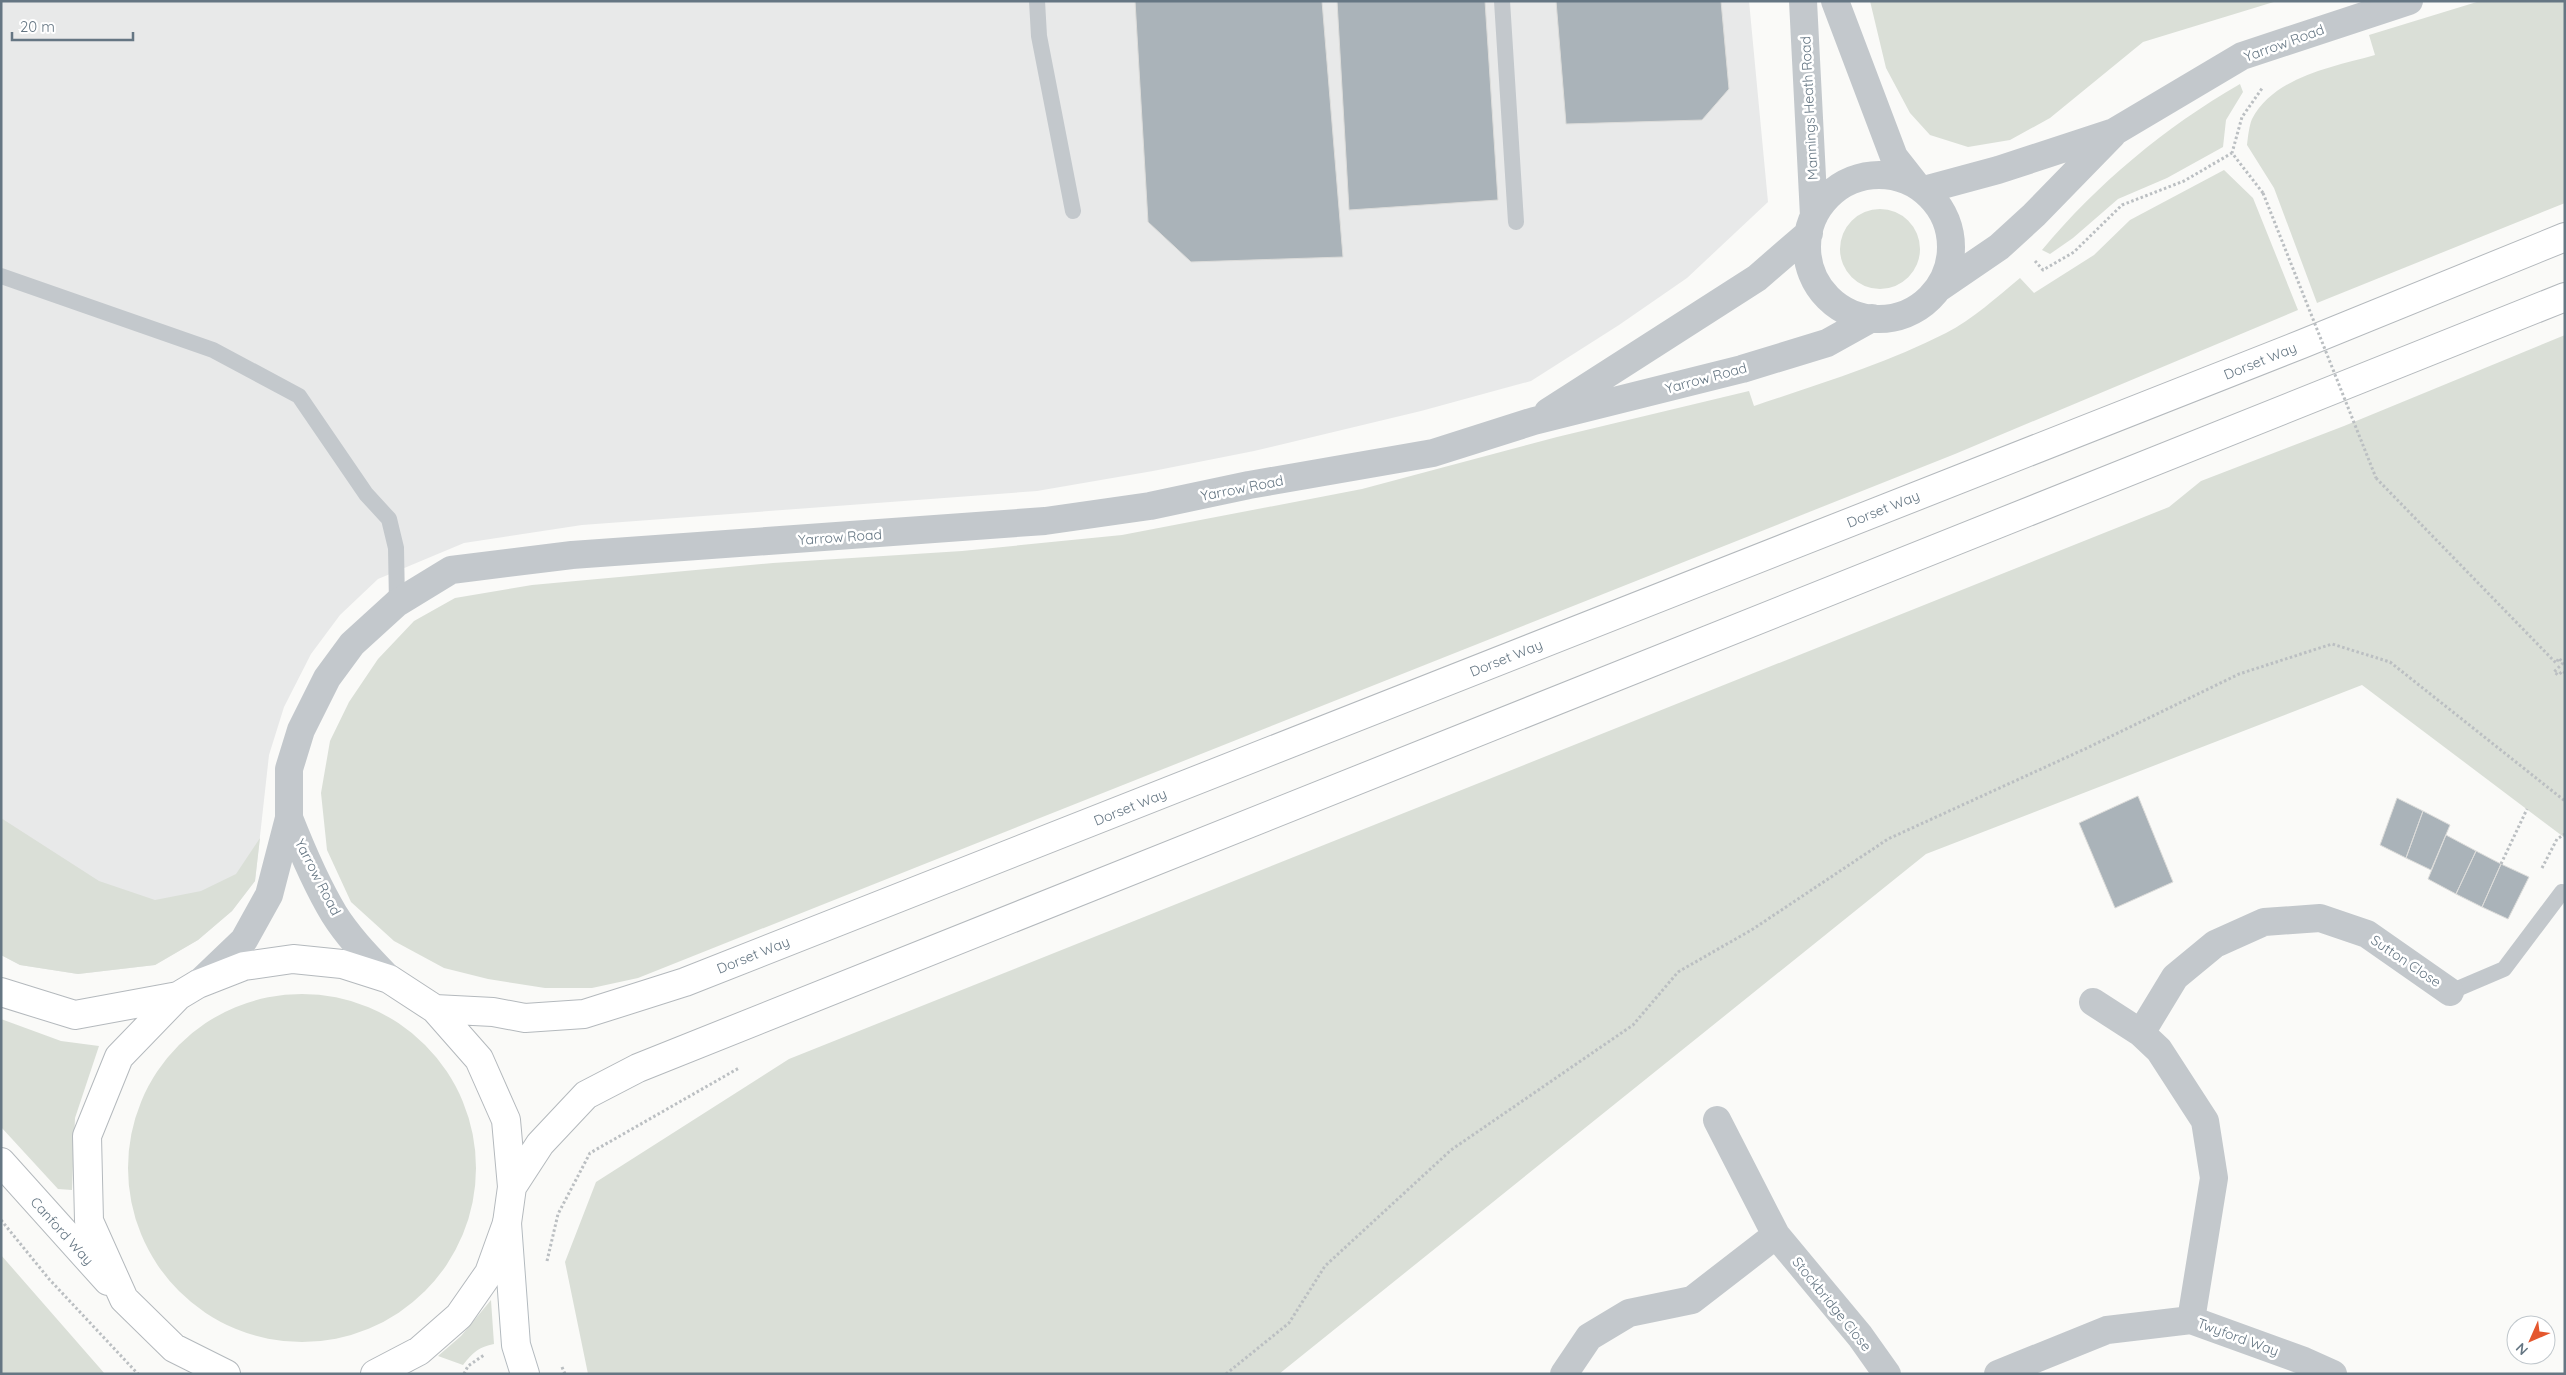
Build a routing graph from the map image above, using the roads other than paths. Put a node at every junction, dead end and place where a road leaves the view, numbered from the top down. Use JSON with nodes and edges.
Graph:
{"nodes":[{"id":1,"x":1037,"y":1,"type":"edge"},
{"id":2,"x":1502,"y":1,"type":"edge"},
{"id":3,"x":1803,"y":1,"type":"edge"},
{"id":4,"x":1835,"y":1,"type":"edge"},
{"id":5,"x":2409,"y":1,"type":"edge"},
{"id":6,"x":2114,"y":132,"type":"junction"},
{"id":7,"x":1920,"y":187,"type":"junction"},
{"id":8,"x":1073,"y":211,"type":"dead end"},
{"id":9,"x":1516,"y":222,"type":"dead end"},
{"id":10,"x":1811,"y":224,"type":"junction"},
{"id":11,"x":2565,"y":237,"type":"edge"},
{"id":12,"x":1,"y":276,"type":"edge"},
{"id":13,"x":1939,"y":288,"type":"junction"},
{"id":14,"x":2565,"y":296,"type":"edge"},
{"id":15,"x":1872,"y":318,"type":"junction"},
{"id":16,"x":1534,"y":421,"type":"junction"},
{"id":17,"x":397,"y":603,"type":"junction"},
{"id":18,"x":289,"y":818,"type":"junction"},
{"id":19,"x":2565,"y":894,"type":"edge"},
{"id":20,"x":389,"y":979,"type":"junction"},
{"id":21,"x":188,"y":990,"type":"junction"},
{"id":22,"x":1,"y":992,"type":"edge"},
{"id":23,"x":2450,"y":992,"type":"joint"},
{"id":24,"x":2093,"y":1002,"type":"dead end"},
{"id":25,"x":435,"y":1009,"type":"junction"},
{"id":26,"x":2141,"y":1033,"type":"junction"},
{"id":27,"x":1717,"y":1120,"type":"dead end"},
{"id":28,"x":1,"y":1162,"type":"edge"},
{"id":29,"x":512,"y":1187,"type":"junction"},
{"id":30,"x":507,"y":1223,"type":"junction"},
{"id":31,"x":1776,"y":1235,"type":"junction"},
{"id":32,"x":124,"y":1299,"type":"junction"},
{"id":33,"x":2191,"y":1320,"type":"junction"},
{"id":34,"x":226,"y":1374,"type":"edge"},
{"id":35,"x":375,"y":1374,"type":"edge"},
{"id":36,"x":525,"y":1374,"type":"edge"},
{"id":37,"x":1564,"y":1374,"type":"edge"},
{"id":38,"x":1887,"y":1374,"type":"edge"},
{"id":39,"x":1998,"y":1374,"type":"edge"},
{"id":40,"x":2333,"y":1374,"type":"edge"}],
"edges":[{"from":1,"to":8,"type":"lane"},
{"from":2,"to":9,"type":"lane"},
{"from":3,"to":10,"type":"street","name":"Mannings Heath Road"},
{"from":4,"to":7,"type":"street"},
{"from":5,"to":6,"type":"street","name":"Yarrow Road"},
{"from":6,"to":7,"type":"street","name":"Yarrow Road"},
{"from":6,"to":13,"type":"street","name":"Yarrow Road"},
{"from":7,"to":10,"type":"street"},
{"from":7,"to":13,"type":"street"},
{"from":10,"to":15,"type":"street"},
{"from":10,"to":16,"type":"street","name":"Yarrow Road"},
{"from":11,"to":25,"type":"main road","name":"Dorset Way"},
{"from":12,"to":17,"type":"lane"},
{"from":13,"to":15,"type":"street"},
{"from":14,"to":29,"type":"main road"},
{"from":15,"to":16,"type":"street","name":"Yarrow Road"},
{"from":16,"to":17,"type":"street","name":"Yarrow Road"},
{"from":17,"to":18,"type":"street","name":"Yarrow Road"},
{"from":18,"to":20,"type":"street","name":"Yarrow Road"},
{"from":18,"to":21,"type":"street","name":"Yarrow Road"},
{"from":19,"to":23,"type":"lane"},
{"from":20,"to":21,"type":"main road"},
{"from":20,"to":25,"type":"main road"},
{"from":21,"to":22,"type":"main road"},
{"from":21,"to":32,"type":"main road"},
{"from":23,"to":26,"type":"street","name":"Sutton Close"},
{"from":24,"to":26,"type":"street"},
{"from":25,"to":29,"type":"main road"},
{"from":26,"to":33,"type":"street"},
{"from":27,"to":31,"type":"street","name":"Stockbridge Close"},
{"from":28,"to":32,"type":"main road","name":"Canford Way"},
{"from":29,"to":30,"type":"main road"},
{"from":30,"to":35,"type":"main road"},
{"from":30,"to":36,"type":"main road"},
{"from":31,"to":37,"type":"street"},
{"from":31,"to":38,"type":"street","name":"Stockbridge Close"},
{"from":32,"to":34,"type":"main road","name":"Canford Way"},
{"from":33,"to":39,"type":"street","name":"Twyford Way"},
{"from":33,"to":40,"type":"street","name":"Twyford Way"}]}
